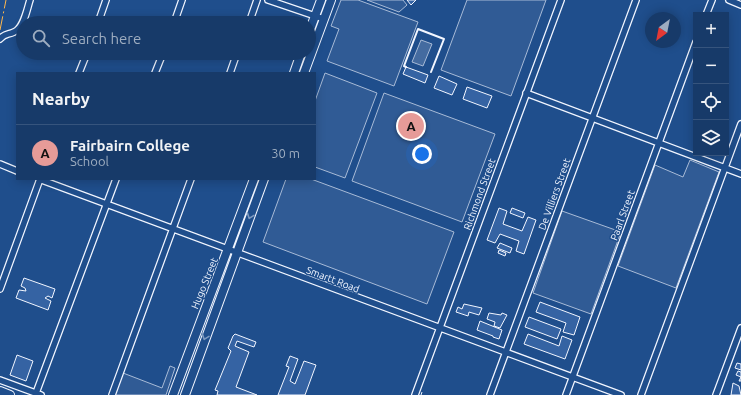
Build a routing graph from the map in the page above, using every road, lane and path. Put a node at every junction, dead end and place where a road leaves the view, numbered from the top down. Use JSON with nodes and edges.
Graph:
{"nodes":[{"id":1,"x":30,"y":0,"type":"edge"},
{"id":2,"x":106,"y":0,"type":"edge"},
{"id":3,"x":182,"y":0,"type":"edge"},
{"id":4,"x":257,"y":0,"type":"edge"},
{"id":5,"x":268,"y":0,"type":"edge"},
{"id":6,"x":321,"y":0,"type":"edge"},
{"id":7,"x":331,"y":0,"type":"edge"},
{"id":8,"x":561,"y":0,"type":"edge"},
{"id":9,"x":636,"y":0,"type":"edge"},
{"id":10,"x":712,"y":0,"type":"edge"},
{"id":11,"x":729,"y":0,"type":"edge"},
{"id":12,"x":741,"y":5,"type":"edge"},
{"id":13,"x":707,"y":12,"type":"edge"},
{"id":14,"x":24,"y":16,"type":"edge"},
{"id":15,"x":100,"y":16,"type":"edge"},
{"id":16,"x":176,"y":16,"type":"edge"},
{"id":17,"x":251,"y":16,"type":"edge"},
{"id":18,"x":312,"y":16,"type":"edge"},
{"id":19,"x":315,"y":16,"type":"edge"},
{"id":20,"x":316,"y":17,"type":"edge"},
{"id":21,"x":324,"y":19,"type":"junction"},
{"id":22,"x":16,"y":31,"type":"edge"},
{"id":23,"x":0,"y":39,"type":"edge"},
{"id":24,"x":316,"y":41,"type":"edge"},
{"id":25,"x":694,"y":48,"type":"edge"},
{"id":26,"x":84,"y":60,"type":"edge"},
{"id":27,"x":160,"y":60,"type":"edge"},
{"id":28,"x":235,"y":60,"type":"edge"},
{"id":29,"x":299,"y":60,"type":"edge"},
{"id":30,"x":309,"y":60,"type":"edge"},
{"id":31,"x":79,"y":72,"type":"edge"},
{"id":32,"x":155,"y":72,"type":"edge"},
{"id":33,"x":230,"y":72,"type":"edge"},
{"id":34,"x":294,"y":72,"type":"edge"},
{"id":35,"x":304,"y":72,"type":"edge"},
{"id":36,"x":526,"y":93,"type":"junction"},
{"id":37,"x":592,"y":119,"type":"junction"},
{"id":38,"x":741,"y":124,"type":"edge"},
{"id":39,"x":658,"y":143,"type":"junction"},
{"id":40,"x":0,"y":164,"type":"edge"},
{"id":41,"x":724,"y":168,"type":"junction"},
{"id":42,"x":16,"y":171,"type":"edge"},
{"id":43,"x":741,"y":174,"type":"edge"},
{"id":44,"x":40,"y":180,"type":"edge"},
{"id":45,"x":43,"y":180,"type":"edge"},
{"id":46,"x":116,"y":180,"type":"edge"},
{"id":47,"x":191,"y":180,"type":"edge"},
{"id":48,"x":254,"y":180,"type":"edge"},
{"id":49,"x":264,"y":180,"type":"edge"},
{"id":50,"x":107,"y":204,"type":"junction"},
{"id":51,"x":173,"y":228,"type":"junction"},
{"id":52,"x":228,"y":249,"type":"junction"},
{"id":53,"x":237,"y":252,"type":"junction"},
{"id":54,"x":0,"y":289,"type":"edge"},
{"id":55,"x":439,"y":328,"type":"junction"},
{"id":56,"x":741,"y":328,"type":"edge"},
{"id":57,"x":506,"y":352,"type":"junction"},
{"id":58,"x":188,"y":355,"type":"junction"},
{"id":59,"x":198,"y":358,"type":"junction"},
{"id":60,"x":572,"y":377,"type":"junction"},
{"id":61,"x":0,"y":380,"type":"edge"},
{"id":62,"x":0,"y":391,"type":"edge"},
{"id":63,"x":39,"y":394,"type":"edge"},
{"id":64,"x":10,"y":395,"type":"edge"},
{"id":65,"x":112,"y":395,"type":"edge"},
{"id":66,"x":173,"y":395,"type":"edge"},
{"id":67,"x":184,"y":395,"type":"edge"},
{"id":68,"x":415,"y":395,"type":"edge"},
{"id":69,"x":490,"y":395,"type":"edge"},
{"id":70,"x":566,"y":395,"type":"edge"},
{"id":71,"x":621,"y":395,"type":"edge"},
{"id":72,"x":641,"y":395,"type":"edge"},
{"id":73,"x":716,"y":395,"type":"edge"}],
"edges":[{"from":1,"to":14,"type":"street"},
{"from":2,"to":15,"type":"street"},
{"from":3,"to":16,"type":"street"},
{"from":4,"to":17,"type":"street"},
{"from":5,"to":18,"type":"street"},
{"from":6,"to":19,"type":"street"},
{"from":7,"to":21,"type":"street"},
{"from":8,"to":36,"type":"street","name":"Richmond Street"},
{"from":9,"to":37,"type":"street","name":"De Villiers Street"},
{"from":10,"to":13,"type":"street"},
{"from":11,"to":12,"type":"street"},
{"from":20,"to":21,"type":"street"},
{"from":21,"to":24,"type":"street"},
{"from":22,"to":23,"type":"street"},
{"from":25,"to":39,"type":"street","name":"Paarl Street"},
{"from":26,"to":31,"type":"street"},
{"from":27,"to":32,"type":"street"},
{"from":28,"to":33,"type":"street"},
{"from":29,"to":34,"type":"street"},
{"from":30,"to":35,"type":"street"},
{"from":36,"to":37,"type":"street"},
{"from":36,"to":55,"type":"street","name":"Richmond Street"},
{"from":37,"to":39,"type":"street"},
{"from":37,"to":57,"type":"street","name":"De Villiers Street"},
{"from":38,"to":41,"type":"street"},
{"from":39,"to":41,"type":"street"},
{"from":39,"to":60,"type":"street","name":"Paarl Street"},
{"from":40,"to":42,"type":"street"},
{"from":41,"to":43,"type":"street"},
{"from":41,"to":72,"type":"street"},
{"from":44,"to":54,"type":"street"},
{"from":45,"to":50,"type":"street","name":"Smartt Road"},
{"from":46,"to":50,"type":"street"},
{"from":47,"to":51,"type":"street"},
{"from":48,"to":52,"type":"street","name":"Hugo Street"},
{"from":49,"to":53,"type":"street","name":"Hugo Street","one_way":true},
{"from":50,"to":51,"type":"street","name":"Smartt Road"},
{"from":50,"to":63,"type":"street"},
{"from":51,"to":52,"type":"street","name":"Smartt Road"},
{"from":51,"to":65,"type":"street"},
{"from":52,"to":53,"type":"street","name":"Smartt Road"},
{"from":52,"to":58,"type":"street","name":"Hugo Street"},
{"from":53,"to":55,"type":"street","name":"Smartt Road"},
{"from":53,"to":59,"type":"street","name":"Hugo Street","one_way":true},
{"from":55,"to":57,"type":"street","name":"Smartt Road"},
{"from":55,"to":68,"type":"street","name":"Richmond Street"},
{"from":56,"to":73,"type":"street"},
{"from":57,"to":60,"type":"street","name":"Smartt Road"},
{"from":57,"to":69,"type":"street","name":"De Villiers Street"},
{"from":58,"to":59,"type":"street"},
{"from":58,"to":66,"type":"street","name":"Hugo Street"},
{"from":59,"to":67,"type":"street","name":"Hugo Street"},
{"from":60,"to":70,"type":"street","name":"Paarl Street"},
{"from":60,"to":71,"type":"street","name":"Smartt Road"},
{"from":61,"to":63,"type":"street"},
{"from":62,"to":64,"type":"street"}]}
